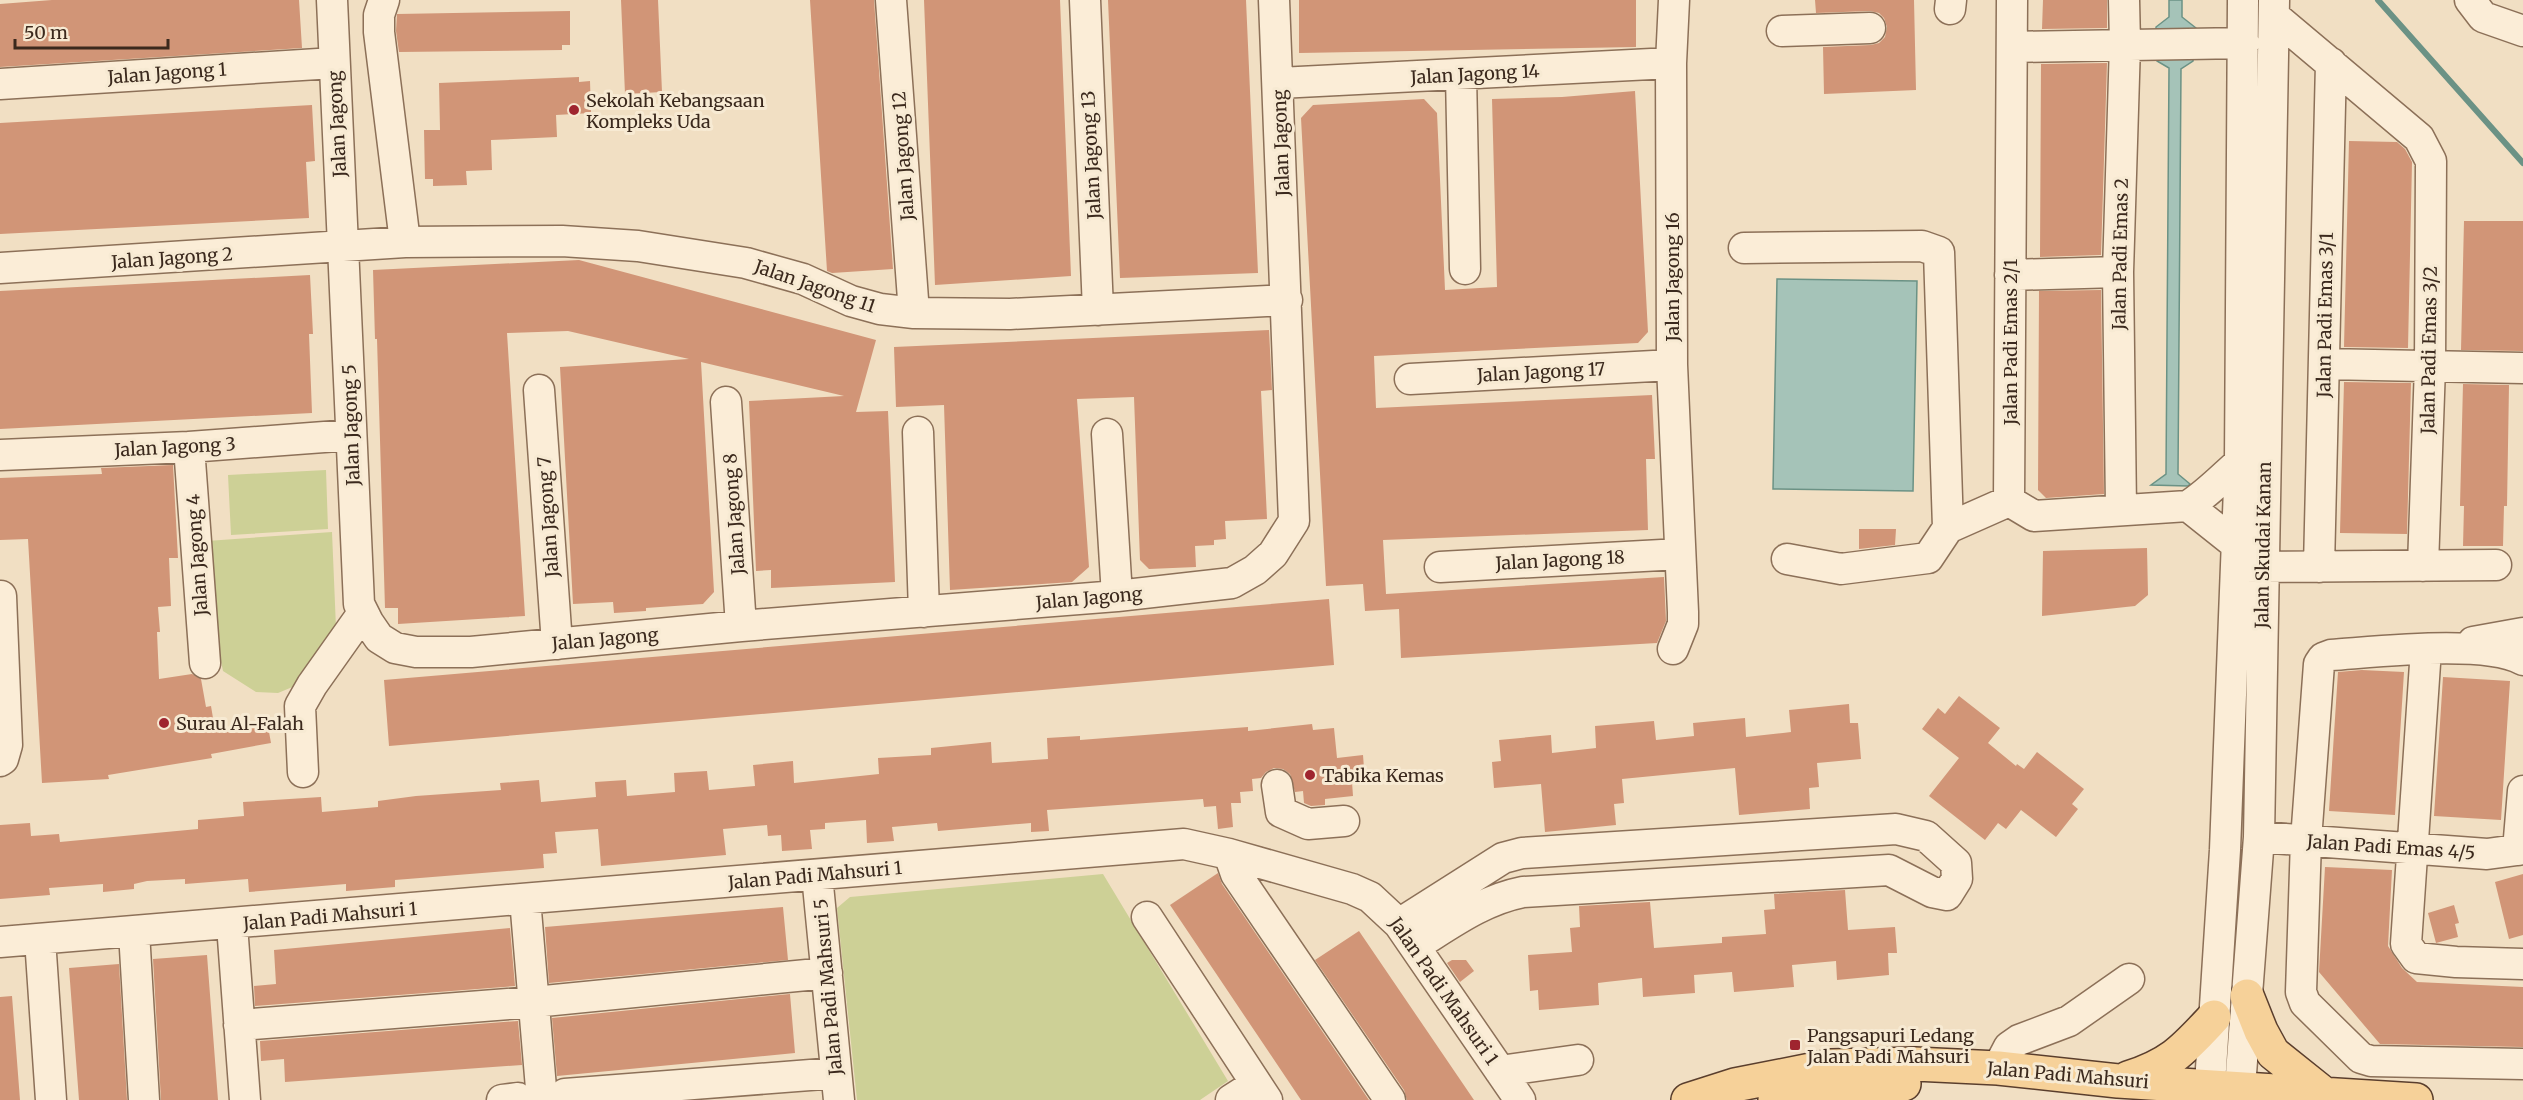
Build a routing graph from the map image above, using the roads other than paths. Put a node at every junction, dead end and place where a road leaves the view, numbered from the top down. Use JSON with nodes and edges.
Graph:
{"nodes":[{"id":1,"x":332,"y":0,"type":"edge"},
{"id":2,"x":384,"y":0,"type":"edge"},
{"id":3,"x":891,"y":0,"type":"edge"},
{"id":4,"x":1084,"y":0,"type":"edge"},
{"id":5,"x":1274,"y":0,"type":"edge"},
{"id":6,"x":1674,"y":0,"type":"edge"},
{"id":7,"x":2012,"y":0,"type":"edge"},
{"id":8,"x":2124,"y":0,"type":"edge"},
{"id":9,"x":2243,"y":0,"type":"edge"},
{"id":10,"x":2469,"y":0,"type":"edge"},
{"id":11,"x":2274,"y":8,"type":"edge"},
{"id":12,"x":1870,"y":28,"type":"dead end"},
{"id":13,"x":2523,"y":31,"type":"edge"},
{"id":14,"x":1782,"y":32,"type":"dead end"},
{"id":15,"x":2244,"y":43,"type":"junction"},
{"id":16,"x":2125,"y":44,"type":"junction"},
{"id":17,"x":2012,"y":46,"type":"junction"},
{"id":18,"x":334,"y":63,"type":"junction"},
{"id":19,"x":1671,"y":63,"type":"junction"},
{"id":20,"x":2331,"y":63,"type":"junction"},
{"id":21,"x":1461,"y":75,"type":"junction"},
{"id":22,"x":1279,"y":83,"type":"junction"},
{"id":23,"x":0,"y":84,"type":"edge"},
{"id":24,"x":405,"y":242,"type":"junction"},
{"id":25,"x":344,"y":247,"type":"junction"},
{"id":26,"x":1744,"y":248,"type":"dead end"},
{"id":27,"x":0,"y":268,"type":"edge"},
{"id":28,"x":1465,"y":270,"type":"dead end"},
{"id":29,"x":2118,"y":272,"type":"junction"},
{"id":30,"x":2010,"y":275,"type":"junction"},
{"id":31,"x":1287,"y":300,"type":"junction"},
{"id":32,"x":1098,"y":310,"type":"junction"},
{"id":33,"x":914,"y":313,"type":"junction"},
{"id":34,"x":2324,"y":364,"type":"junction"},
{"id":35,"x":1672,"y":365,"type":"junction"},
{"id":36,"x":2430,"y":366,"type":"junction"},
{"id":37,"x":2523,"y":368,"type":"edge"},
{"id":38,"x":1410,"y":379,"type":"dead end"},
{"id":39,"x":539,"y":390,"type":"dead end"},
{"id":40,"x":726,"y":402,"type":"dead end"},
{"id":41,"x":918,"y":432,"type":"dead end"},
{"id":42,"x":1107,"y":434,"type":"dead end"},
{"id":43,"x":351,"y":435,"type":"junction"},
{"id":44,"x":189,"y":447,"type":"junction"},
{"id":45,"x":0,"y":455,"type":"edge"},
{"id":46,"x":2240,"y":462,"type":"junction"},
{"id":47,"x":2009,"y":501,"type":"junction"},
{"id":48,"x":2188,"y":506,"type":"junction"},
{"id":49,"x":2121,"y":509,"type":"junction"},
{"id":50,"x":1948,"y":528,"type":"junction"},
{"id":51,"x":1680,"y":554,"type":"junction"},
{"id":52,"x":1786,"y":559,"type":"dead end"},
{"id":53,"x":2245,"y":560,"type":"junction"},
{"id":54,"x":2496,"y":565,"type":"dead end"},
{"id":55,"x":2423,"y":566,"type":"junction"},
{"id":56,"x":1440,"y":567,"type":"dead end"},
{"id":57,"x":2319,"y":567,"type":"junction"},
{"id":58,"x":1,"y":596,"type":"edge"},
{"id":59,"x":1117,"y":596,"type":"junction"},
{"id":60,"x":361,"y":608,"type":"junction"},
{"id":61,"x":924,"y":612,"type":"junction"},
{"id":62,"x":741,"y":626,"type":"junction"},
{"id":63,"x":2523,"y":633,"type":"edge"},
{"id":64,"x":557,"y":644,"type":"junction"},
{"id":65,"x":1673,"y":649,"type":"dead end"},
{"id":66,"x":2426,"y":649,"type":"junction"},
{"id":67,"x":2523,"y":660,"type":"edge"},
{"id":68,"x":205,"y":663,"type":"dead end"},
{"id":69,"x":0,"y":761,"type":"edge"},
{"id":70,"x":303,"y":772,"type":"dead end"},
{"id":71,"x":1277,"y":785,"type":"dead end"},
{"id":72,"x":2523,"y":791,"type":"edge"},
{"id":73,"x":1344,"y":821,"type":"dead end"},
{"id":74,"x":1308,"y":824,"type":"junction"},
{"id":75,"x":2259,"y":837,"type":"junction"},
{"id":76,"x":2306,"y":840,"type":"junction"},
{"id":77,"x":2414,"y":848,"type":"junction"},
{"id":78,"x":2521,"y":849,"type":"edge"},
{"id":79,"x":1522,"y":853,"type":"junction"},
{"id":80,"x":1230,"y":854,"type":"junction"},
{"id":81,"x":1286,"y":870,"type":"junction"},
{"id":82,"x":817,"y":875,"type":"junction"},
{"id":83,"x":1523,"y":892,"type":"junction"},
{"id":84,"x":525,"y":899,"type":"junction"},
{"id":85,"x":1147,"y":917,"type":"dead end"},
{"id":86,"x":232,"y":925,"type":"junction"},
{"id":87,"x":134,"y":932,"type":"junction"},
{"id":88,"x":1407,"y":935,"type":"junction"},
{"id":89,"x":40,"y":939,"type":"junction"},
{"id":90,"x":0,"y":942,"type":"edge"},
{"id":91,"x":2523,"y":964,"type":"edge"},
{"id":92,"x":827,"y":973,"type":"junction"},
{"id":93,"x":2129,"y":979,"type":"dead end"},
{"id":94,"x":2247,"y":996,"type":"junction"},
{"id":95,"x":534,"y":1002,"type":"junction"},
{"id":96,"x":2214,"y":1017,"type":"junction"},
{"id":97,"x":239,"y":1025,"type":"junction"},
{"id":98,"x":1578,"y":1060,"type":"dead end"},
{"id":99,"x":2523,"y":1064,"type":"edge"},
{"id":100,"x":1998,"y":1068,"type":"junction"},
{"id":101,"x":1500,"y":1071,"type":"junction"},
{"id":102,"x":837,"y":1086,"type":"edge"},
{"id":103,"x":2117,"y":1090,"type":"edge"},
{"id":104,"x":2322,"y":1093,"type":"junction"},
{"id":105,"x":2225,"y":1094,"type":"edge"},
{"id":106,"x":1251,"y":1095,"type":"edge"},
{"id":107,"x":532,"y":1098,"type":"edge"},
{"id":108,"x":51,"y":1100,"type":"edge"},
{"id":109,"x":144,"y":1100,"type":"edge"},
{"id":110,"x":245,"y":1100,"type":"edge"},
{"id":111,"x":1390,"y":1100,"type":"edge"},
{"id":112,"x":1520,"y":1100,"type":"edge"},
{"id":113,"x":1688,"y":1100,"type":"edge"},
{"id":114,"x":1775,"y":1100,"type":"edge"},
{"id":115,"x":2416,"y":1100,"type":"edge"}],
"edges":[{"from":1,"to":18,"type":"street","name":"Jalan Jagong"},
{"from":2,"to":24,"type":"street"},
{"from":3,"to":33,"type":"street","name":"Jalan Jagong 12"},
{"from":4,"to":32,"type":"street","name":"Jalan Jagong 13"},
{"from":5,"to":22,"type":"street","name":"Jalan Jagong"},
{"from":6,"to":19,"type":"street","name":"Jalan Jagong 16"},
{"from":7,"to":17,"type":"street","name":"Jalan Padi Emas 2/1"},
{"from":8,"to":16,"type":"street","name":"Jalan Padi Emas 2"},
{"from":9,"to":15,"type":"street","name":"Jalan Skudai Kanan"},
{"from":10,"to":13,"type":"street"},
{"from":11,"to":20,"type":"street"},
{"from":11,"to":53,"type":"street","name":"Jalan Skudai Kanan"},
{"from":12,"to":14,"type":"street"},
{"from":15,"to":16,"type":"street"},
{"from":15,"to":46,"type":"street","name":"Jalan Skudai Kanan"},
{"from":16,"to":17,"type":"street"},
{"from":16,"to":29,"type":"street","name":"Jalan Padi Emas 2"},
{"from":17,"to":30,"type":"street","name":"Jalan Padi Emas 2/1"},
{"from":18,"to":23,"type":"street","name":"Jalan Jagong 1"},
{"from":18,"to":25,"type":"street","name":"Jalan Jagong"},
{"from":19,"to":21,"type":"street","name":"Jalan Jagong 14"},
{"from":19,"to":35,"type":"street","name":"Jalan Jagong 16"},
{"from":20,"to":34,"type":"street","name":"Jalan Padi Emas 3/1"},
{"from":20,"to":36,"type":"street","name":"Jalan Padi Emas 3/2"},
{"from":21,"to":22,"type":"street","name":"Jalan Jagong 14"},
{"from":21,"to":28,"type":"street"},
{"from":22,"to":31,"type":"street","name":"Jalan Jagong"},
{"from":24,"to":25,"type":"street","name":"Jalan Jagong 11"},
{"from":24,"to":33,"type":"street","name":"Jalan Jagong 11"},
{"from":25,"to":27,"type":"street","name":"Jalan Jagong 2"},
{"from":25,"to":43,"type":"street","name":"Jalan Jagong 5"},
{"from":26,"to":50,"type":"street"},
{"from":29,"to":30,"type":"street"},
{"from":29,"to":49,"type":"street","name":"Jalan Padi Emas 2"},
{"from":30,"to":47,"type":"street","name":"Jalan Padi Emas 2/1"},
{"from":31,"to":32,"type":"street","name":"Jalan Jagong 11"},
{"from":31,"to":59,"type":"street","name":"Jalan Jagong"},
{"from":32,"to":33,"type":"street","name":"Jalan Jagong 11"},
{"from":34,"to":36,"type":"street"},
{"from":34,"to":57,"type":"street","name":"Jalan Padi Emas 3/1"},
{"from":35,"to":38,"type":"street","name":"Jalan Jagong 17"},
{"from":35,"to":51,"type":"street","name":"Jalan Jagong 16"},
{"from":36,"to":37,"type":"street"},
{"from":36,"to":55,"type":"street","name":"Jalan Padi Emas 3/2"},
{"from":39,"to":64,"type":"street","name":"Jalan Jagong 7"},
{"from":40,"to":62,"type":"street","name":"Jalan Jagong 8"},
{"from":41,"to":61,"type":"street"},
{"from":42,"to":59,"type":"street"},
{"from":43,"to":44,"type":"street","name":"Jalan Jagong 3"},
{"from":43,"to":60,"type":"street","name":"Jalan Jagong 5"},
{"from":44,"to":45,"type":"street","name":"Jalan Jagong 3"},
{"from":44,"to":68,"type":"street","name":"Jalan Jagong 4"},
{"from":46,"to":48,"type":"street"},
{"from":46,"to":53,"type":"street","name":"Jalan Skudai Kanan"},
{"from":47,"to":49,"type":"street"},
{"from":47,"to":50,"type":"street"},
{"from":48,"to":49,"type":"street"},
{"from":48,"to":53,"type":"street"},
{"from":50,"to":52,"type":"street"},
{"from":51,"to":56,"type":"street","name":"Jalan Jagong 18"},
{"from":51,"to":65,"type":"street","name":"Jalan Jagong 16"},
{"from":53,"to":57,"type":"street"},
{"from":53,"to":75,"type":"street","name":"Jalan Skudai Kanan"},
{"from":53,"to":96,"type":"street","name":"Jalan Skudai Kanan"},
{"from":54,"to":55,"type":"street"},
{"from":55,"to":57,"type":"street"},
{"from":58,"to":69,"type":"street"},
{"from":59,"to":61,"type":"street","name":"Jalan Jagong"},
{"from":60,"to":64,"type":"street","name":"Jalan Jagong"},
{"from":60,"to":70,"type":"street"},
{"from":61,"to":62,"type":"street","name":"Jalan Jagong"},
{"from":62,"to":64,"type":"street","name":"Jalan Jagong"},
{"from":63,"to":66,"type":"street"},
{"from":66,"to":67,"type":"street"},
{"from":66,"to":76,"type":"street"},
{"from":66,"to":77,"type":"street"},
{"from":71,"to":74,"type":"street"},
{"from":72,"to":78,"type":"street"},
{"from":73,"to":74,"type":"street"},
{"from":74,"to":81,"type":"street"},
{"from":75,"to":76,"type":"street","name":"Jalan Padi Emas 4/5"},
{"from":75,"to":94,"type":"street","name":"Jalan Skudai Kanan"},
{"from":76,"to":77,"type":"street","name":"Jalan Padi Emas 4/5"},
{"from":76,"to":99,"type":"street"},
{"from":77,"to":78,"type":"street","name":"Jalan Padi Emas 4/5"},
{"from":77,"to":91,"type":"street"},
{"from":79,"to":83,"type":"street"},
{"from":79,"to":83,"type":"street"},
{"from":79,"to":88,"type":"street"},
{"from":80,"to":81,"type":"street","name":"Jalan Padi Mahsuri 1"},
{"from":80,"to":82,"type":"street","name":"Jalan Padi Mahsuri 1"},
{"from":80,"to":111,"type":"street"},
{"from":81,"to":88,"type":"street","name":"Jalan Padi Mahsuri 1"},
{"from":82,"to":84,"type":"street","name":"Jalan Padi Mahsuri 1"},
{"from":82,"to":92,"type":"street","name":"Jalan Padi Mahsuri 5"},
{"from":83,"to":88,"type":"street"},
{"from":84,"to":86,"type":"street","name":"Jalan Padi Mahsuri 1"},
{"from":84,"to":95,"type":"street"},
{"from":85,"to":106,"type":"street"},
{"from":86,"to":87,"type":"street","name":"Jalan Padi Mahsuri 1"},
{"from":86,"to":97,"type":"street"},
{"from":87,"to":89,"type":"street","name":"Jalan Padi Mahsuri 1"},
{"from":87,"to":109,"type":"street"},
{"from":88,"to":101,"type":"street","name":"Jalan Padi Mahsuri 1"},
{"from":89,"to":90,"type":"street","name":"Jalan Padi Mahsuri 1"},
{"from":89,"to":108,"type":"street"},
{"from":92,"to":95,"type":"street"},
{"from":92,"to":102,"type":"street","name":"Jalan Padi Mahsuri 5"},
{"from":93,"to":100,"type":"street"},
{"from":94,"to":104,"type":"main road"},
{"from":94,"to":105,"type":"street","name":"Jalan Skudai Kanan"},
{"from":95,"to":97,"type":"street"},
{"from":95,"to":107,"type":"street"},
{"from":96,"to":103,"type":"main road"},
{"from":96,"to":105,"type":"street","name":"Jalan Skudai Kanan"},
{"from":97,"to":110,"type":"street"},
{"from":98,"to":101,"type":"street"},
{"from":100,"to":103,"type":"main road","name":"Jalan Padi Mahsuri"},
{"from":100,"to":113,"type":"main road","name":"Jalan Padi Mahsuri"},
{"from":101,"to":112,"type":"street","name":"Jalan Padi Mahsuri 1"},
{"from":102,"to":107,"type":"street"},
{"from":103,"to":105,"type":"main road","name":"Jalan Padi Mahsuri"},
{"from":103,"to":114,"type":"main road","name":"Jalan Padi Mahsuri"},
{"from":104,"to":105,"type":"main road","name":"Jalan Padi Mahsuri"},
{"from":104,"to":115,"type":"main road","name":"Jalan Padi Mahsuri"}]}
